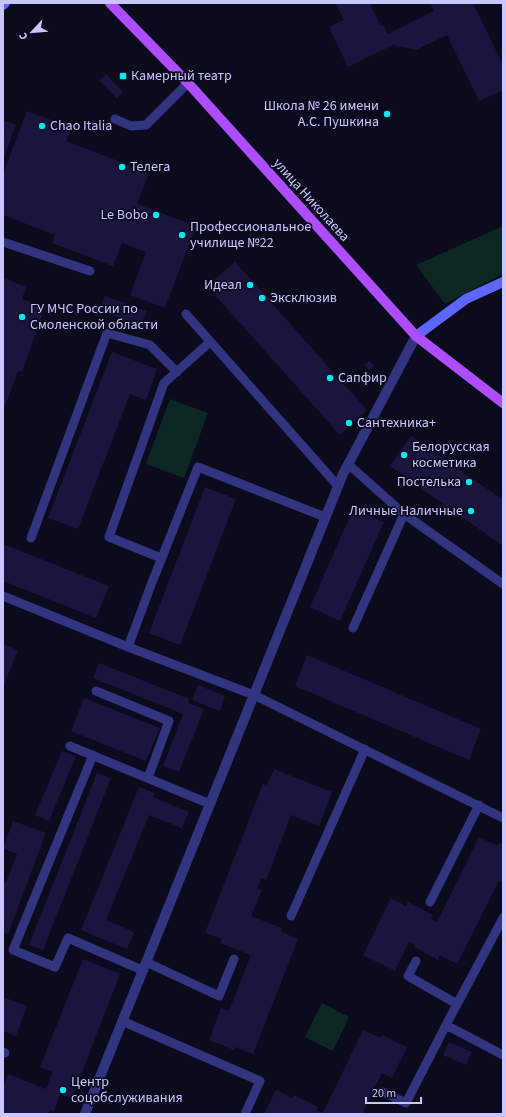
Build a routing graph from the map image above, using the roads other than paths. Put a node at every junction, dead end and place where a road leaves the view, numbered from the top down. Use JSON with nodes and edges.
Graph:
{"nodes":[{"id":1,"x":110,"y":3,"type":"edge"},
{"id":2,"x":188,"y":83,"type":"junction"},
{"id":3,"x":115,"y":119,"type":"dead end"},
{"id":4,"x":3,"y":242,"type":"edge"},
{"id":5,"x":90,"y":271,"type":"dead end"},
{"id":6,"x":503,"y":282,"type":"edge"},
{"id":7,"x":186,"y":314,"type":"dead end"},
{"id":8,"x":416,"y":336,"type":"junction"},
{"id":9,"x":210,"y":342,"type":"junction"},
{"id":10,"x":177,"y":372,"type":"junction"},
{"id":11,"x":503,"y":402,"type":"edge"},
{"id":12,"x":348,"y":464,"type":"junction"},
{"id":13,"x":338,"y":486,"type":"junction"},
{"id":14,"x":404,"y":514,"type":"junction"},
{"id":15,"x":325,"y":517,"type":"junction"},
{"id":16,"x":31,"y":538,"type":"dead end"},
{"id":17,"x":161,"y":558,"type":"junction"},
{"id":18,"x":503,"y":584,"type":"edge"},
{"id":19,"x":3,"y":596,"type":"edge"},
{"id":20,"x":353,"y":628,"type":"dead end"},
{"id":21,"x":128,"y":647,"type":"junction"},
{"id":22,"x":96,"y":691,"type":"dead end"},
{"id":23,"x":254,"y":695,"type":"junction"},
{"id":24,"x":70,"y":746,"type":"dead end"},
{"id":25,"x":365,"y":750,"type":"junction"},
{"id":26,"x":92,"y":755,"type":"junction"},
{"id":27,"x":148,"y":778,"type":"junction"},
{"id":28,"x":210,"y":804,"type":"junction"},
{"id":29,"x":479,"y":805,"type":"junction"},
{"id":30,"x":503,"y":818,"type":"edge"},
{"id":31,"x":430,"y":902,"type":"dead end"},
{"id":32,"x":291,"y":916,"type":"dead end"},
{"id":33,"x":503,"y":918,"type":"edge"},
{"id":34,"x":234,"y":958,"type":"dead end"},
{"id":35,"x":416,"y":961,"type":"dead end"},
{"id":36,"x":144,"y":966,"type":"junction"},
{"id":37,"x":457,"y":1004,"type":"junction"},
{"id":38,"x":122,"y":1021,"type":"junction"},
{"id":39,"x":446,"y":1024,"type":"junction"},
{"id":40,"x":503,"y":1054,"type":"edge"},
{"id":41,"x":383,"y":1092,"type":"dead end"},
{"id":42,"x":85,"y":1114,"type":"edge"},
{"id":43,"x":246,"y":1114,"type":"edge"}],
"edges":[{"from":1,"to":2,"type":"main road","name":"улица Николаева"},
{"from":2,"to":3,"type":"lane"},
{"from":2,"to":8,"type":"main road","name":"улица Николаева"},
{"from":4,"to":5,"type":"lane"},
{"from":6,"to":8,"type":"street"},
{"from":7,"to":9,"type":"lane"},
{"from":8,"to":11,"type":"main road","name":"улица Николаева"},
{"from":8,"to":12,"type":"street"},
{"from":9,"to":10,"type":"lane"},
{"from":9,"to":13,"type":"lane"},
{"from":10,"to":16,"type":"lane"},
{"from":10,"to":17,"type":"lane"},
{"from":12,"to":13,"type":"street"},
{"from":12,"to":14,"type":"lane"},
{"from":13,"to":15,"type":"street"},
{"from":14,"to":18,"type":"lane"},
{"from":14,"to":20,"type":"lane"},
{"from":15,"to":17,"type":"lane"},
{"from":15,"to":23,"type":"street"},
{"from":17,"to":21,"type":"lane"},
{"from":19,"to":21,"type":"lane"},
{"from":21,"to":23,"type":"lane"},
{"from":22,"to":27,"type":"lane"},
{"from":23,"to":25,"type":"lane"},
{"from":23,"to":28,"type":"street"},
{"from":24,"to":26,"type":"lane"},
{"from":25,"to":29,"type":"lane"},
{"from":25,"to":32,"type":"lane"},
{"from":26,"to":27,"type":"lane"},
{"from":26,"to":36,"type":"lane"},
{"from":27,"to":28,"type":"lane"},
{"from":28,"to":36,"type":"street"},
{"from":29,"to":30,"type":"lane"},
{"from":29,"to":31,"type":"lane"},
{"from":33,"to":37,"type":"lane"},
{"from":34,"to":36,"type":"lane"},
{"from":35,"to":37,"type":"lane"},
{"from":36,"to":38,"type":"street"},
{"from":37,"to":39,"type":"lane"},
{"from":38,"to":42,"type":"street"},
{"from":38,"to":43,"type":"lane"},
{"from":39,"to":40,"type":"lane"},
{"from":39,"to":41,"type":"lane"}]}
